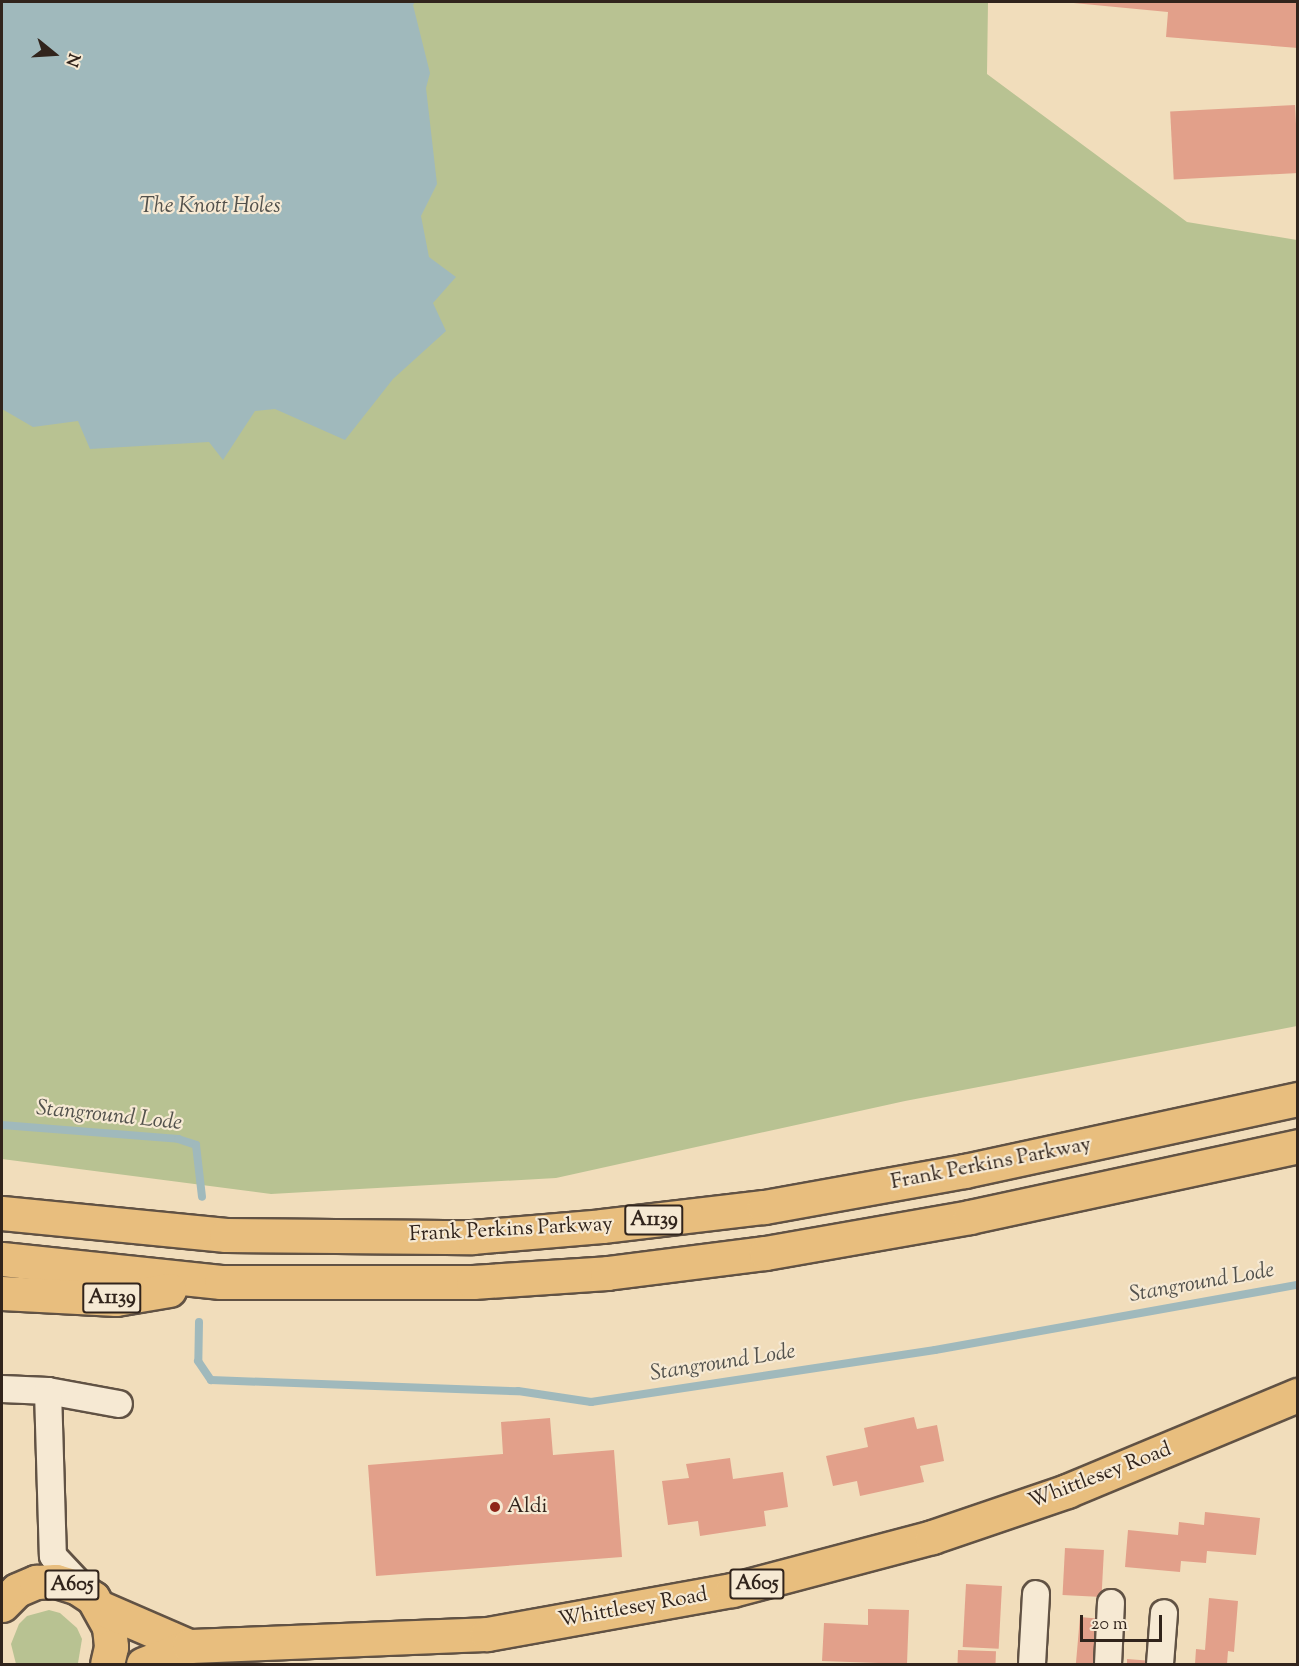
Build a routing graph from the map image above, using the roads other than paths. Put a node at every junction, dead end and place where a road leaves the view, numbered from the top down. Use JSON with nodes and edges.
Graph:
{"nodes":[{"id":1,"x":1298,"y":1099,"type":"edge"},
{"id":2,"x":1298,"y":1146,"type":"edge"},
{"id":3,"x":2,"y":1213,"type":"edge"},
{"id":4,"x":2,"y":1260,"type":"edge"},
{"id":5,"x":221,"y":1282,"type":"junction"},
{"id":6,"x":2,"y":1293,"type":"edge"},
{"id":7,"x":2,"y":1389,"type":"edge"},
{"id":8,"x":48,"y":1391,"type":"junction"},
{"id":9,"x":1298,"y":1395,"type":"edge"},
{"id":10,"x":119,"y":1404,"type":"dead end"},
{"id":11,"x":53,"y":1556,"type":"junction"},
{"id":12,"x":1035,"y":1594,"type":"dead end"},
{"id":13,"x":8,"y":1597,"type":"edge"},
{"id":14,"x":97,"y":1603,"type":"junction"},
{"id":15,"x":1112,"y":1603,"type":"dead end"},
{"id":16,"x":1164,"y":1614,"type":"dead end"},
{"id":17,"x":189,"y":1646,"type":"junction"},
{"id":18,"x":107,"y":1665,"type":"edge"},
{"id":19,"x":143,"y":1665,"type":"edge"},
{"id":20,"x":1032,"y":1665,"type":"edge"},
{"id":21,"x":1108,"y":1665,"type":"edge"},
{"id":22,"x":1160,"y":1665,"type":"edge"}],
"edges":[{"from":1,"to":3,"type":"main road","name":"Frank Perkins Parkway","number":"A1139"},
{"from":2,"to":5,"type":"main road","number":"A1139"},
{"from":4,"to":5,"type":"main road","number":"A1139"},
{"from":5,"to":6,"type":"main road","number":"A1139"},
{"from":7,"to":8,"type":"street"},
{"from":8,"to":10,"type":"street"},
{"from":8,"to":11,"type":"street"},
{"from":9,"to":17,"type":"main road","name":"Whittlesey Road","number":"A605"},
{"from":11,"to":13,"type":"street"},
{"from":11,"to":14,"type":"street"},
{"from":12,"to":20,"type":"street"},
{"from":13,"to":14,"type":"main road","number":"A605"},
{"from":14,"to":17,"type":"main road","name":"Whittlesey Road","number":"A605"},
{"from":14,"to":18,"type":"main road","number":"A605"},
{"from":15,"to":21,"type":"street"},
{"from":16,"to":22,"type":"street"},
{"from":17,"to":19,"type":"main road","name":"Whittlesey Road","number":"A605"}]}
